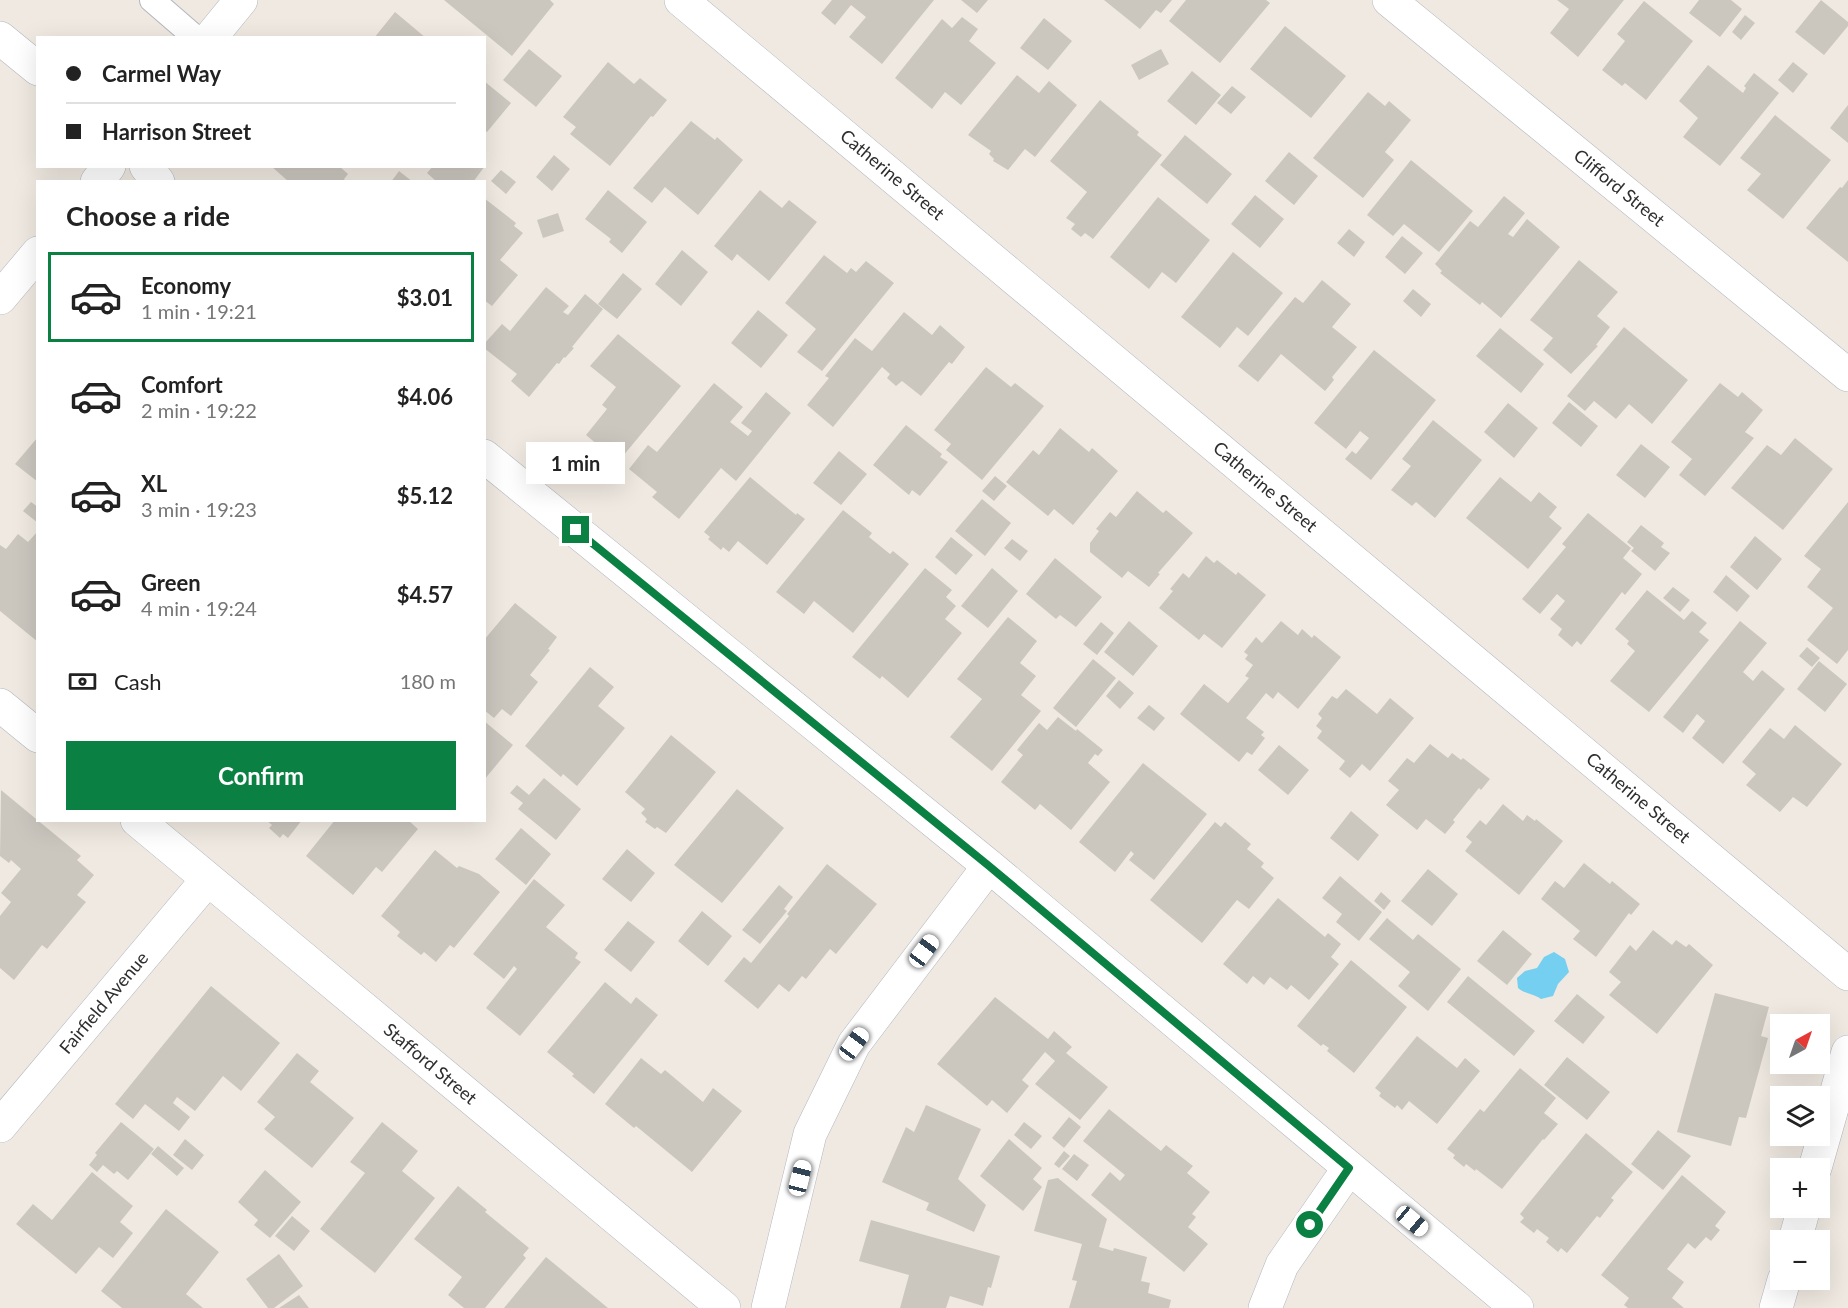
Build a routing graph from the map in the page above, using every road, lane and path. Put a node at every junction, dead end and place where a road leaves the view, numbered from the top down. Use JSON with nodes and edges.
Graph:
{"nodes":[{"id":1,"x":152,"y":0,"type":"edge"},
{"id":2,"x":241,"y":0,"type":"edge"},
{"id":3,"x":681,"y":0,"type":"edge"},
{"id":4,"x":1389,"y":0,"type":"edge"},
{"id":5,"x":194,"y":36,"type":"edge"},
{"id":6,"x":212,"y":36,"type":"edge"},
{"id":7,"x":0,"y":38,"type":"edge"},
{"id":8,"x":36,"y":67,"type":"edge"},
{"id":9,"x":36,"y":255,"type":"edge"},
{"id":10,"x":0,"y":298,"type":"edge"},
{"id":11,"x":1848,"y":375,"type":"edge"},
{"id":12,"x":486,"y":458,"type":"edge"},
{"id":13,"x":0,"y":705,"type":"edge"},
{"id":14,"x":36,"y":734,"type":"edge"},
{"id":15,"x":139,"y":822,"type":"edge"},
{"id":16,"x":989,"y":866,"type":"junction"},
{"id":17,"x":208,"y":879,"type":"junction"},
{"id":18,"x":1848,"y":974,"type":"edge"},
{"id":19,"x":1848,"y":1052,"type":"edge"},
{"id":20,"x":0,"y":1126,"type":"edge"},
{"id":21,"x":1818,"y":1158,"type":"edge"},
{"id":22,"x":1349,"y":1168,"type":"junction"},
{"id":23,"x":1781,"y":1290,"type":"edge"},
{"id":24,"x":724,"y":1308,"type":"edge"},
{"id":25,"x":768,"y":1308,"type":"edge"},
{"id":26,"x":1265,"y":1308,"type":"edge"},
{"id":27,"x":1516,"y":1308,"type":"edge"},
{"id":28,"x":1776,"y":1308,"type":"edge"}],
"edges":[{"from":1,"to":5,"type":"lane"},
{"from":2,"to":6,"type":"street"},
{"from":3,"to":18,"type":"street","name":"Catherine Street"},
{"from":4,"to":11,"type":"street","name":"Clifford Street"},
{"from":7,"to":8,"type":"street"},
{"from":9,"to":10,"type":"street"},
{"from":12,"to":16,"type":"street"},
{"from":13,"to":14,"type":"street"},
{"from":15,"to":17,"type":"street","name":"Stafford Street"},
{"from":16,"to":22,"type":"street"},
{"from":16,"to":25,"type":"street"},
{"from":17,"to":20,"type":"street","name":"Fairfield Avenue"},
{"from":17,"to":24,"type":"street","name":"Stafford Street"},
{"from":19,"to":21,"type":"street"},
{"from":22,"to":26,"type":"street"},
{"from":22,"to":27,"type":"street"},
{"from":23,"to":28,"type":"street"}]}
